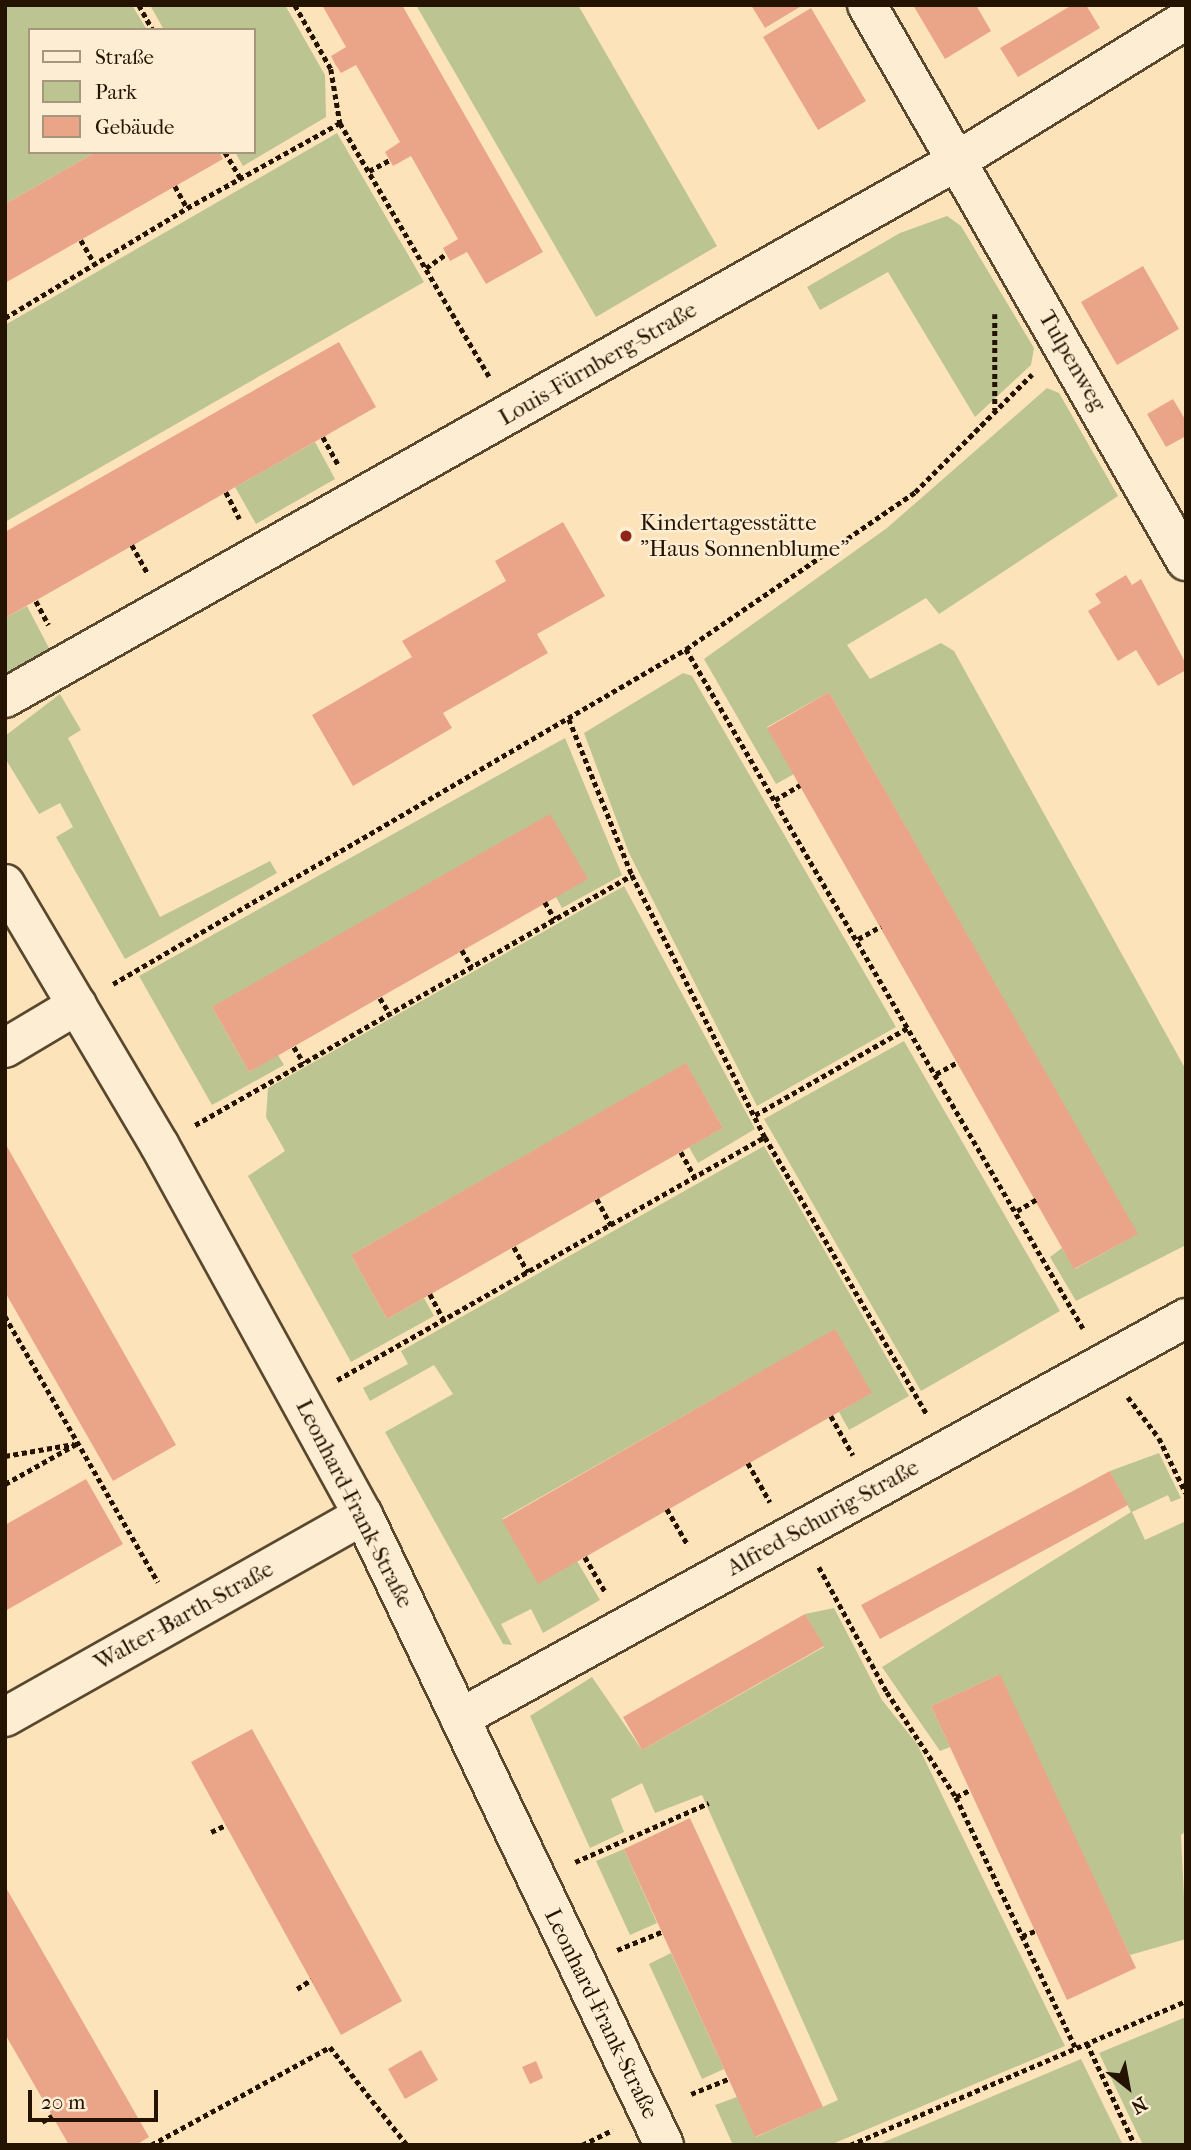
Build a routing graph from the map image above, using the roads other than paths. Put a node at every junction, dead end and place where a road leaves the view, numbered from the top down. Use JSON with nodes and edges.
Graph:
{"nodes":[{"id":1,"x":867,"y":5,"type":"edge"},
{"id":2,"x":1186,"y":20,"type":"edge"},
{"id":3,"x":955,"y":162,"type":"junction"},
{"id":4,"x":1186,"y":561,"type":"edge"},
{"id":5,"x":5,"y":698,"type":"edge"},
{"id":6,"x":5,"y":884,"type":"edge"},
{"id":7,"x":77,"y":1005,"type":"junction"},
{"id":8,"x":5,"y":1048,"type":"edge"},
{"id":9,"x":1186,"y":1318,"type":"edge"},
{"id":10,"x":363,"y":1515,"type":"junction"},
{"id":11,"x":5,"y":1717,"type":"edge"},
{"id":12,"x":460,"y":1718,"type":"junction"},
{"id":13,"x":664,"y":2145,"type":"edge"}],
"edges":[{"from":1,"to":3,"type":"street","name":"Tulpenweg"},
{"from":2,"to":3,"type":"street","name":"Louis-Fürnberg-Straße"},
{"from":3,"to":4,"type":"street","name":"Tulpenweg"},
{"from":3,"to":5,"type":"street","name":"Louis-Fürnberg-Straße"},
{"from":6,"to":7,"type":"street","name":"Leonhard-Frank-Straße"},
{"from":7,"to":8,"type":"street"},
{"from":7,"to":10,"type":"street","name":"Leonhard-Frank-Straße"},
{"from":9,"to":12,"type":"street","name":"Alfred-Schurig-Straße"},
{"from":10,"to":11,"type":"street","name":"Walter-Barth-Straße"},
{"from":10,"to":12,"type":"street","name":"Leonhard-Frank-Straße"},
{"from":12,"to":13,"type":"street","name":"Leonhard-Frank-Straße"}]}
